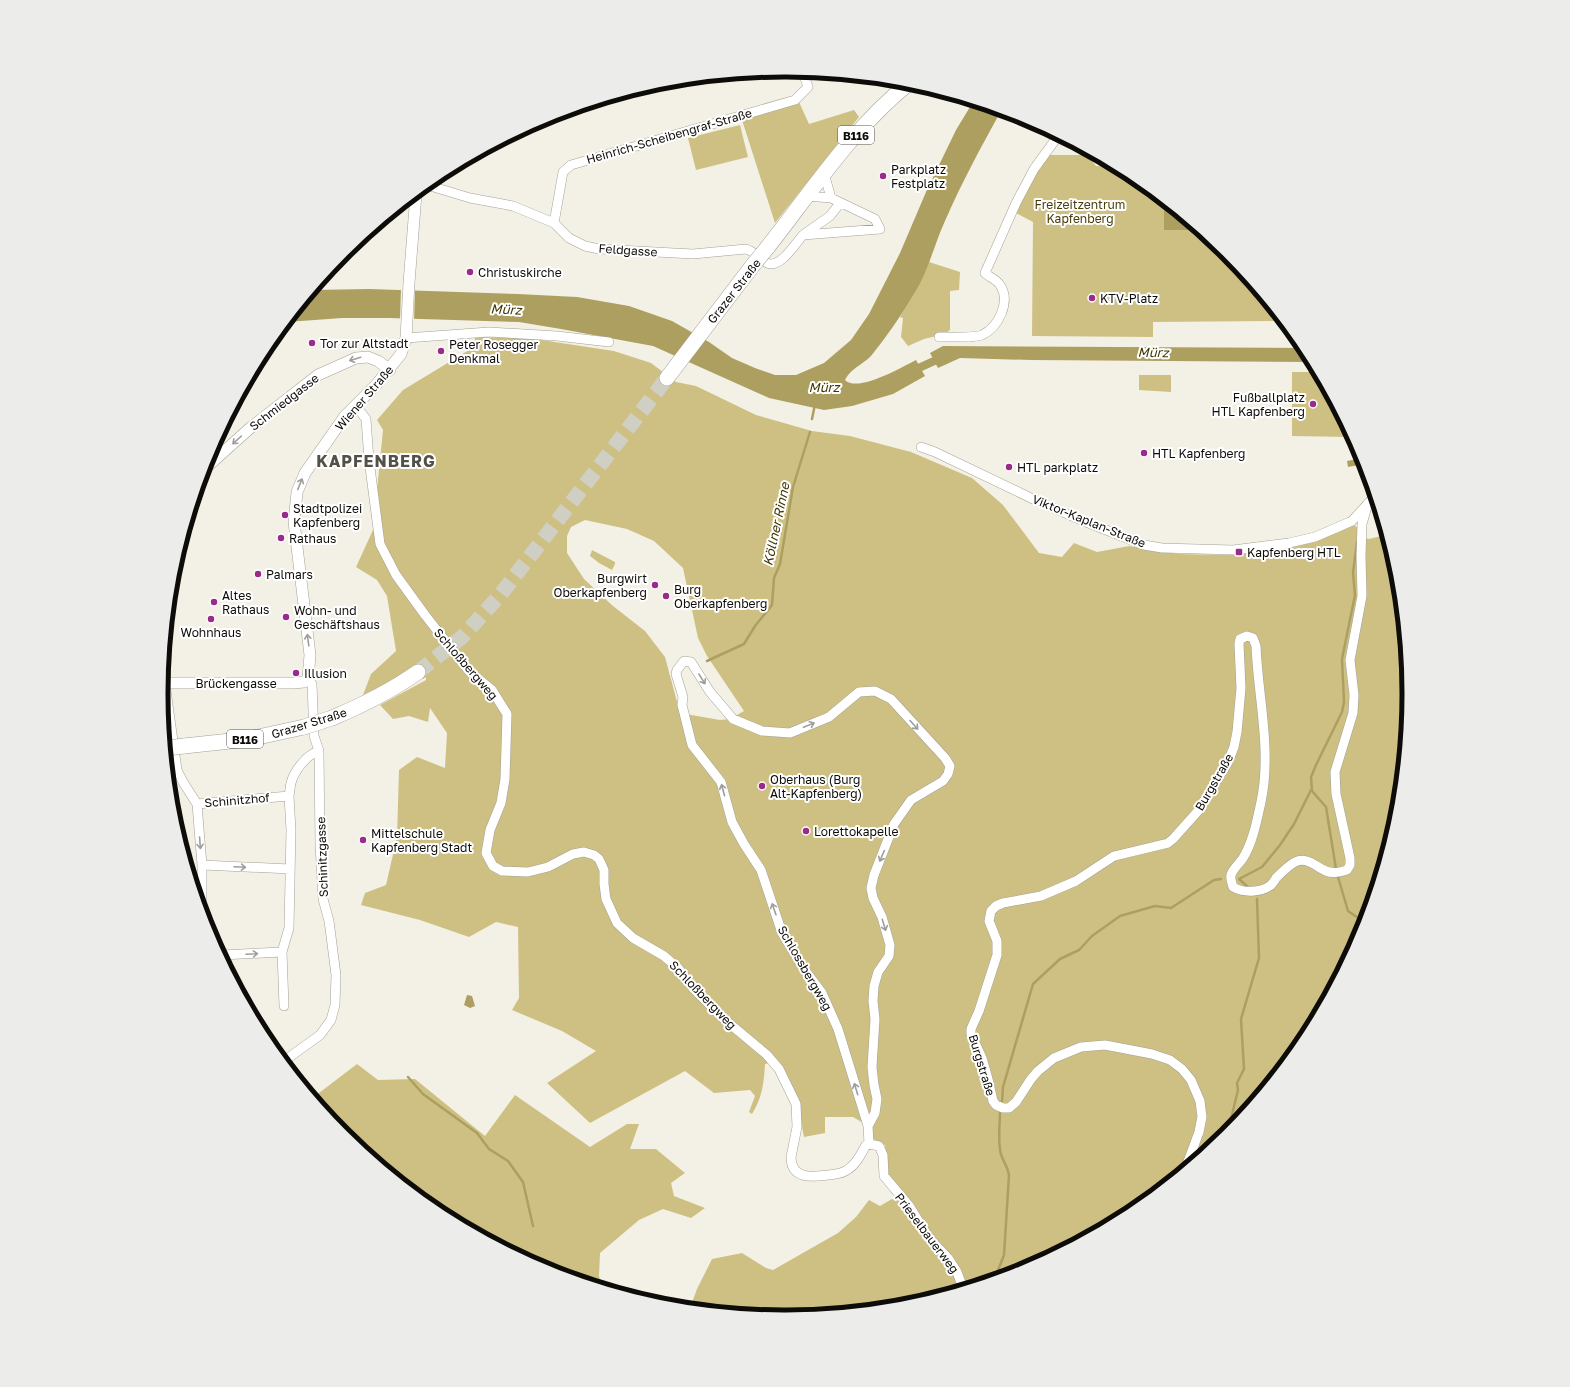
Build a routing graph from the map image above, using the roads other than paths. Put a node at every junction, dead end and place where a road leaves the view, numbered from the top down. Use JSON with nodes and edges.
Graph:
{"nodes":[{"id":1,"x":805,"y":77,"type":"edge"},
{"id":2,"x":894,"y":87,"type":"edge"},
{"id":3,"x":902,"y":88,"type":"edge"},
{"id":4,"x":890,"y":98,"type":"junction"},
{"id":5,"x":1055,"y":140,"type":"edge"},
{"id":6,"x":824,"y":173,"type":"junction"},
{"id":7,"x":434,"y":187,"type":"edge"},
{"id":8,"x":831,"y":198,"type":"junction"},
{"id":9,"x":415,"y":200,"type":"edge"},
{"id":10,"x":803,"y":200,"type":"junction"},
{"id":11,"x":840,"y":203,"type":"junction"},
{"id":12,"x":554,"y":223,"type":"junction"},
{"id":13,"x":803,"y":235,"type":"junction"},
{"id":14,"x":939,"y":337,"type":"dead end"},
{"id":15,"x":406,"y":338,"type":"junction"},
{"id":16,"x":609,"y":342,"type":"dead end"},
{"id":17,"x":390,"y":370,"type":"junction"},
{"id":18,"x":667,"y":378,"type":"tunnel mouth"},
{"id":19,"x":356,"y":406,"type":"junction"},
{"id":20,"x":921,"y":447,"type":"dead end"},
{"id":21,"x":215,"y":458,"type":"edge"},
{"id":22,"x":1371,"y":500,"type":"edge"},
{"id":23,"x":418,"y":672,"type":"tunnel mouth"},
{"id":24,"x":308,"y":679,"type":"junction"},
{"id":25,"x":169,"y":683,"type":"edge"},
{"id":26,"x":169,"y":718,"type":"edge"},
{"id":27,"x":171,"y":747,"type":"edge"},
{"id":28,"x":319,"y":751,"type":"junction"},
{"id":29,"x":290,"y":796,"type":"junction"},
{"id":30,"x":197,"y":804,"type":"junction"},
{"id":31,"x":202,"y":865,"type":"junction"},
{"id":32,"x":290,"y":869,"type":"junction"},
{"id":33,"x":202,"y":895,"type":"edge"},
{"id":34,"x":282,"y":952,"type":"junction"},
{"id":35,"x":227,"y":955,"type":"edge"},
{"id":36,"x":284,"y":1006,"type":"dead end"},
{"id":37,"x":288,"y":1058,"type":"edge"},
{"id":38,"x":868,"y":1126,"type":"junction"},
{"id":39,"x":869,"y":1144,"type":"junction"},
{"id":40,"x":1189,"y":1159,"type":"edge"},
{"id":41,"x":961,"y":1284,"type":"edge"}],
"edges":[{"from":1,"to":12,"type":"street","name":"Heinrich-Scheibengraf-Straße"},
{"from":2,"to":4,"type":"highway"},
{"from":3,"to":4,"type":"highway","name":"Grazer Straße","number":"B116"},
{"from":4,"to":6,"type":"highway","name":"Grazer Straße","number":"B116"},
{"from":5,"to":14,"type":"street"},
{"from":6,"to":8,"type":"street"},
{"from":6,"to":10,"type":"highway","name":"Grazer Straße","number":"B116"},
{"from":7,"to":12,"type":"street","name":"Feldgasse"},
{"from":8,"to":10,"type":"street"},
{"from":8,"to":11,"type":"street"},
{"from":9,"to":15,"type":"street","name":"Wiener Straße"},
{"from":10,"to":18,"type":"highway","name":"Grazer Straße","number":"B116","bridge":true},
{"from":11,"to":13,"type":"street","name":"Feldgasse"},
{"from":11,"to":13,"type":"street"},
{"from":12,"to":13,"type":"street","name":"Feldgasse"},
{"from":15,"to":16,"type":"street"},
{"from":15,"to":17,"type":"street","name":"Wiener Straße"},
{"from":17,"to":19,"type":"street","name":"Wiener Straße"},
{"from":17,"to":21,"type":"street","name":"Schmiedgasse","one_way":true},
{"from":24,"to":19,"type":"street","name":"Wiener Straße","one_way":true},
{"from":19,"to":39,"type":"street","name":"Schloßbergweg"},
{"from":20,"to":22,"type":"street","name":"Viktor-Kaplan-Straße"},
{"from":22,"to":40,"type":"street","name":"Burgstraße"},
{"from":23,"to":27,"type":"highway","name":"Grazer Straße","number":"B116","bridge":true},
{"from":24,"to":25,"type":"street","name":"Brückengasse"},
{"from":24,"to":28,"type":"street","name":"Schinitzgasse"},
{"from":26,"to":30,"type":"street"},
{"from":28,"to":29,"type":"street"},
{"from":28,"to":37,"type":"street","name":"Schinitzgasse"},
{"from":29,"to":30,"type":"street","name":"Schinitzhof"},
{"from":29,"to":32,"type":"street"},
{"from":30,"to":31,"type":"street","name":"Schinitzhof","one_way":true},
{"from":31,"to":32,"type":"street","one_way":true},
{"from":31,"to":33,"type":"street","name":"Schinitzhof"},
{"from":32,"to":34,"type":"street"},
{"from":35,"to":34,"type":"street","one_way":true},
{"from":34,"to":36,"type":"street"},
{"from":38,"to":38,"type":"street","name":"Schlossbergweg","one_way":true},
{"from":38,"to":39,"type":"street","name":"Schlossbergweg"},
{"from":39,"to":41,"type":"street","name":"Prieselbauerweg"}]}
